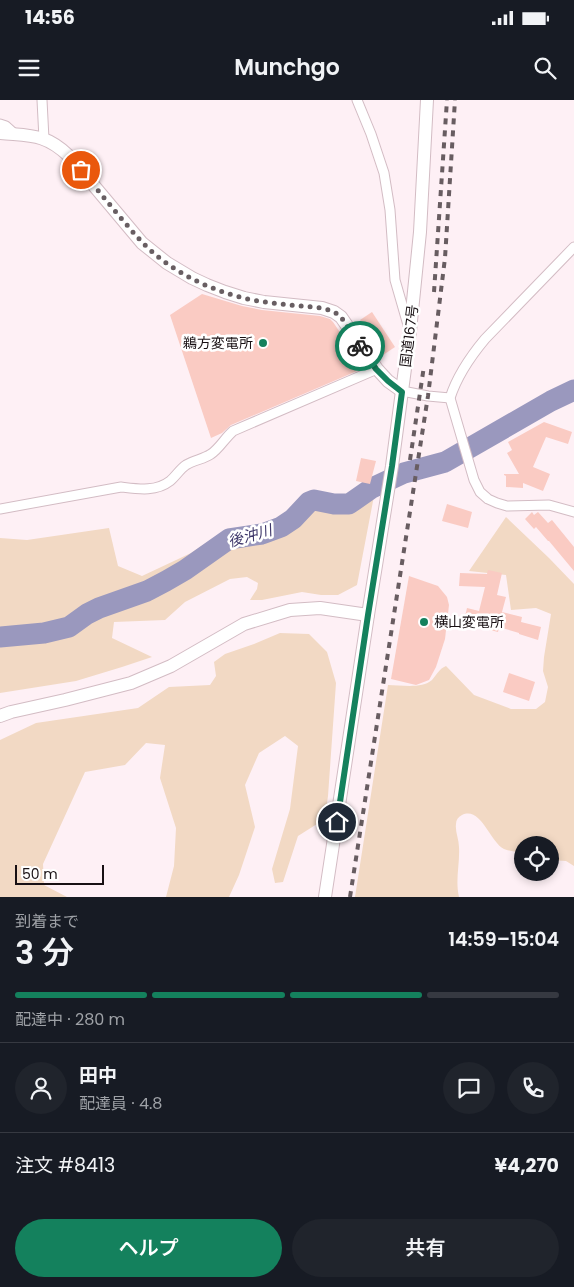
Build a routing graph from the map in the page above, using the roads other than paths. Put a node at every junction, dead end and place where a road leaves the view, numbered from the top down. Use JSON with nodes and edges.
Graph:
{"nodes":[{"id":1,"x":42,"y":100,"type":"edge"},
{"id":2,"x":357,"y":100,"type":"edge"},
{"id":3,"x":427,"y":100,"type":"edge"},
{"id":4,"x":0,"y":124,"type":"edge"},
{"id":5,"x":0,"y":133,"type":"edge"},
{"id":6,"x":16,"y":135,"type":"junction"},
{"id":7,"x":44,"y":139,"type":"junction"},
{"id":8,"x":574,"y":248,"type":"edge"},
{"id":9,"x":410,"y":331,"type":"junction"},
{"id":10,"x":376,"y":369,"type":"junction"},
{"id":11,"x":402,"y":392,"type":"junction"},
{"id":12,"x":450,"y":398,"type":"junction"},
{"id":13,"x":0,"y":510,"type":"edge"},
{"id":14,"x":574,"y":512,"type":"edge"},
{"id":15,"x":368,"y":615,"type":"junction"},
{"id":16,"x":0,"y":716,"type":"edge"},
{"id":17,"x":325,"y":897,"type":"edge"}],
"edges":[{"from":1,"to":7,"type":"street"},
{"from":2,"to":9,"type":"street"},
{"from":3,"to":9,"type":"street","name":"国道167号"},
{"from":4,"to":6,"type":"street"},
{"from":5,"to":6,"type":"street"},
{"from":6,"to":7,"type":"street"},
{"from":7,"to":10,"type":"street"},
{"from":8,"to":12,"type":"street"},
{"from":9,"to":11,"type":"street","name":"国道167号"},
{"from":10,"to":11,"type":"street"},
{"from":10,"to":13,"type":"street"},
{"from":11,"to":12,"type":"street"},
{"from":11,"to":15,"type":"street","name":"国道167号"},
{"from":12,"to":14,"type":"street"},
{"from":15,"to":16,"type":"street"},
{"from":15,"to":17,"type":"street","name":"国道167号"}]}
